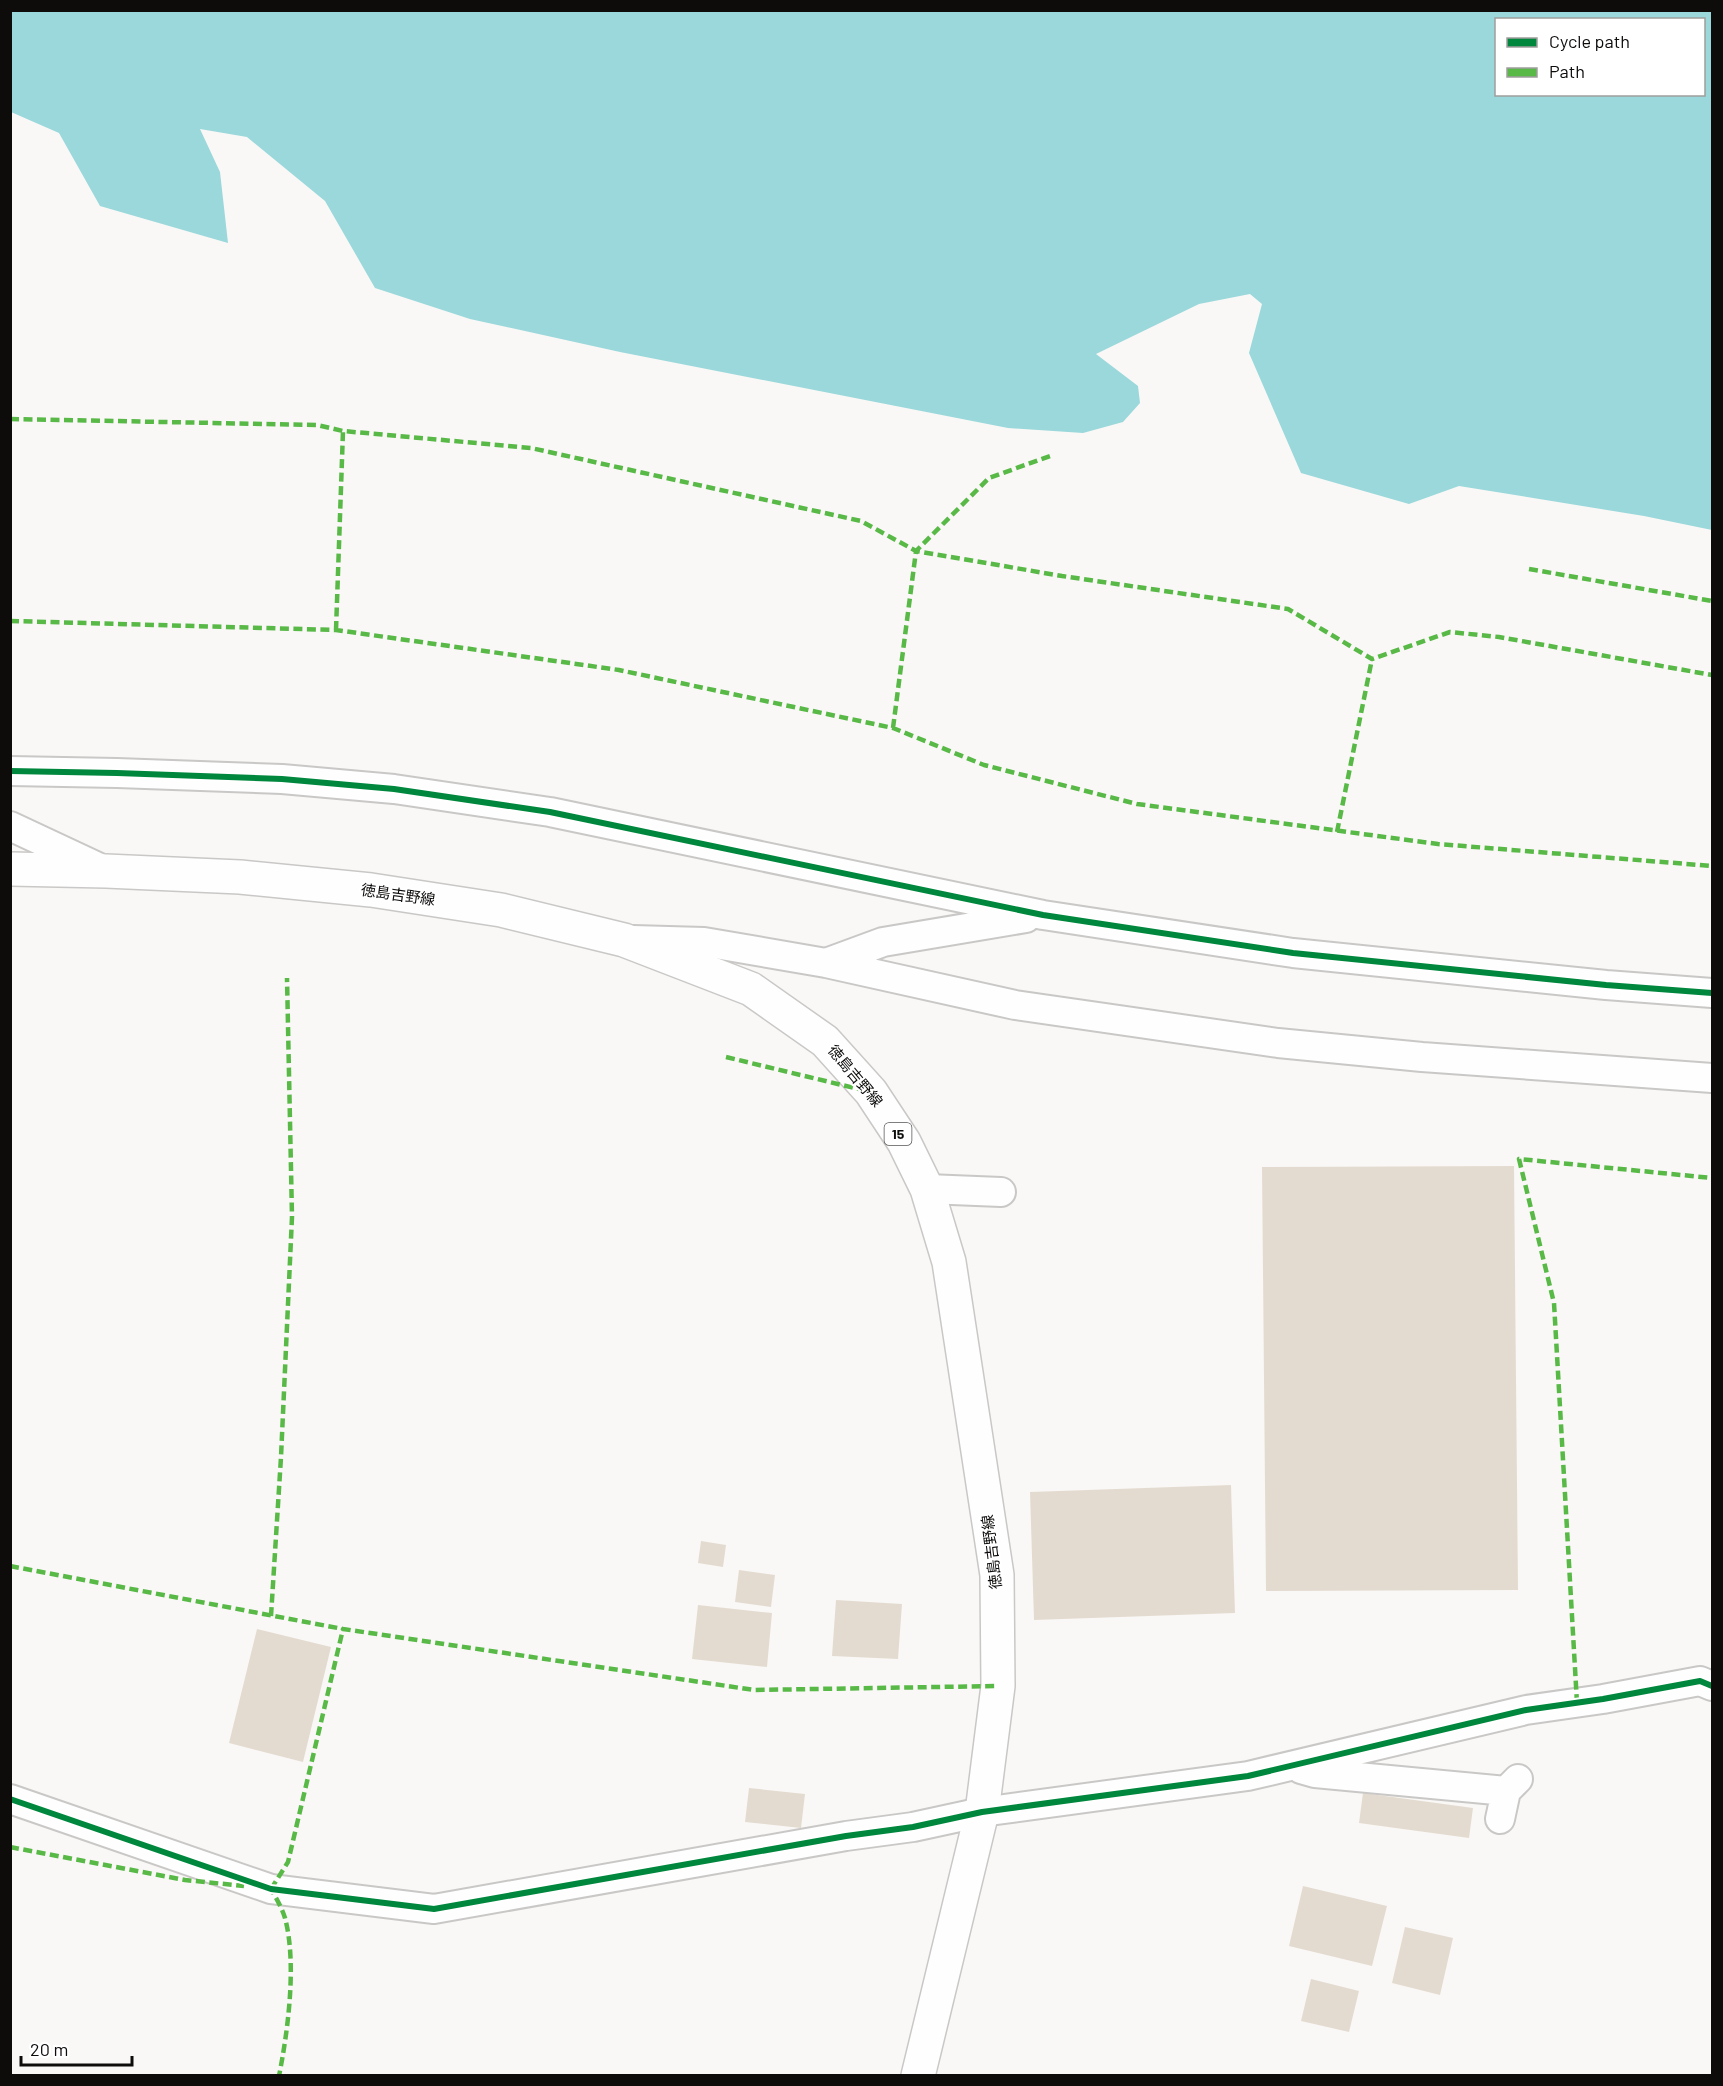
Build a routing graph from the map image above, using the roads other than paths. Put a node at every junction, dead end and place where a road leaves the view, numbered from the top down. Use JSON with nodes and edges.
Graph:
{"nodes":[{"id":1,"x":10,"y":771,"type":"edge"},
{"id":2,"x":10,"y":826,"type":"edge"},
{"id":3,"x":10,"y":869,"type":"edge"},
{"id":4,"x":106,"y":870,"type":"junction"},
{"id":5,"x":1043,"y":915,"type":"junction"},
{"id":6,"x":624,"y":940,"type":"junction"},
{"id":7,"x":826,"y":963,"type":"junction"},
{"id":8,"x":1713,"y":993,"type":"edge"},
{"id":9,"x":1713,"y":1078,"type":"edge"},
{"id":10,"x":927,"y":1188,"type":"junction"},
{"id":11,"x":1001,"y":1192,"type":"dead end"},
{"id":12,"x":1713,"y":1686,"type":"edge"},
{"id":13,"x":1291,"y":1766,"type":"junction"},
{"id":14,"x":10,"y":1799,"type":"edge"},
{"id":15,"x":982,"y":1812,"type":"junction"},
{"id":16,"x":1500,"y":1819,"type":"dead end"},
{"id":17,"x":918,"y":2076,"type":"edge"}],
"edges":[{"from":1,"to":5,"type":"street"},
{"from":2,"to":4,"type":"street"},
{"from":3,"to":4,"type":"main road","name":"徳島吉野線","number":"15"},
{"from":4,"to":6,"type":"main road","name":"徳島吉野線","number":"15"},
{"from":5,"to":7,"type":"street"},
{"from":5,"to":8,"type":"street"},
{"from":6,"to":7,"type":"street"},
{"from":6,"to":10,"type":"main road","name":"徳島吉野線","number":"15"},
{"from":7,"to":9,"type":"street"},
{"from":10,"to":11,"type":"street"},
{"from":10,"to":15,"type":"main road","name":"徳島吉野線","number":"15"},
{"from":12,"to":13,"type":"street"},
{"from":13,"to":15,"type":"street"},
{"from":13,"to":16,"type":"street"},
{"from":14,"to":15,"type":"street"},
{"from":15,"to":17,"type":"main road","name":"徳島吉野線","number":"15"}]}
